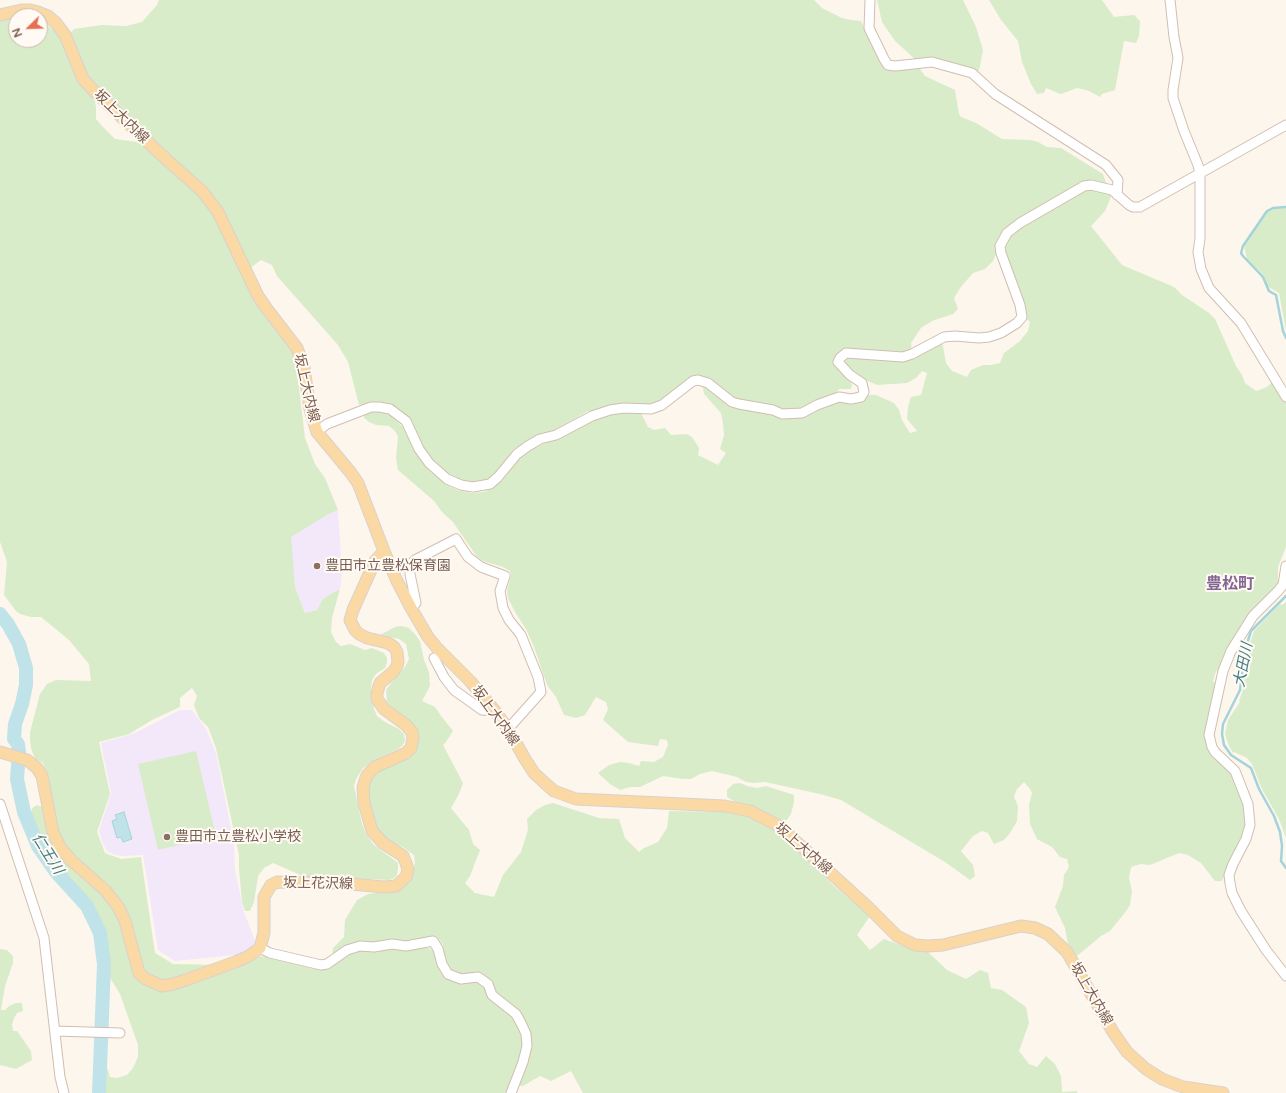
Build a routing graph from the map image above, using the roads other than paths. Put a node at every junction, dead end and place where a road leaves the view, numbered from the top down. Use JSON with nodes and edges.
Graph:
{"nodes":[{"id":1,"x":870,"y":0,"type":"edge"},
{"id":2,"x":1170,"y":0,"type":"edge"},
{"id":3,"x":0,"y":15,"type":"edge"},
{"id":4,"x":1286,"y":125,"type":"edge"},
{"id":5,"x":1200,"y":174,"type":"junction"},
{"id":6,"x":1117,"y":194,"type":"junction"},
{"id":7,"x":1286,"y":397,"type":"edge"},
{"id":8,"x":317,"y":432,"type":"junction"},
{"id":9,"x":384,"y":551,"type":"junction"},
{"id":10,"x":1286,"y":566,"type":"edge"},
{"id":11,"x":411,"y":608,"type":"junction"},
{"id":12,"x":434,"y":658,"type":"dead end"},
{"id":13,"x":495,"y":711,"type":"junction"},
{"id":14,"x":508,"y":729,"type":"junction"},
{"id":15,"x":0,"y":752,"type":"edge"},
{"id":16,"x":0,"y":804,"type":"edge"},
{"id":17,"x":260,"y":948,"type":"junction"},
{"id":18,"x":1286,"y":976,"type":"edge"},
{"id":19,"x":55,"y":1031,"type":"junction"},
{"id":20,"x":115,"y":1032,"type":"dead end"},
{"id":21,"x":64,"y":1093,"type":"edge"},
{"id":22,"x":511,"y":1093,"type":"edge"},
{"id":23,"x":1223,"y":1093,"type":"edge"}],
"edges":[{"from":1,"to":6,"type":"street"},
{"from":2,"to":5,"type":"street"},
{"from":3,"to":8,"type":"main road","name":"坂上大内線"},
{"from":4,"to":5,"type":"street"},
{"from":5,"to":6,"type":"street"},
{"from":5,"to":7,"type":"street"},
{"from":6,"to":8,"type":"street"},
{"from":8,"to":9,"type":"main road","name":"坂上大内線"},
{"from":9,"to":11,"type":"main road","name":"坂上大内線"},
{"from":9,"to":17,"type":"main road","name":"坂上花沢線"},
{"from":10,"to":18,"type":"street"},
{"from":11,"to":13,"type":"main road","name":"坂上大内線"},
{"from":11,"to":14,"type":"street"},
{"from":12,"to":13,"type":"street"},
{"from":13,"to":14,"type":"main road","name":"坂上大内線"},
{"from":14,"to":23,"type":"main road","name":"坂上大内線"},
{"from":15,"to":17,"type":"main road"},
{"from":16,"to":19,"type":"street"},
{"from":17,"to":22,"type":"street"},
{"from":19,"to":20,"type":"street"},
{"from":19,"to":21,"type":"street"}]}
